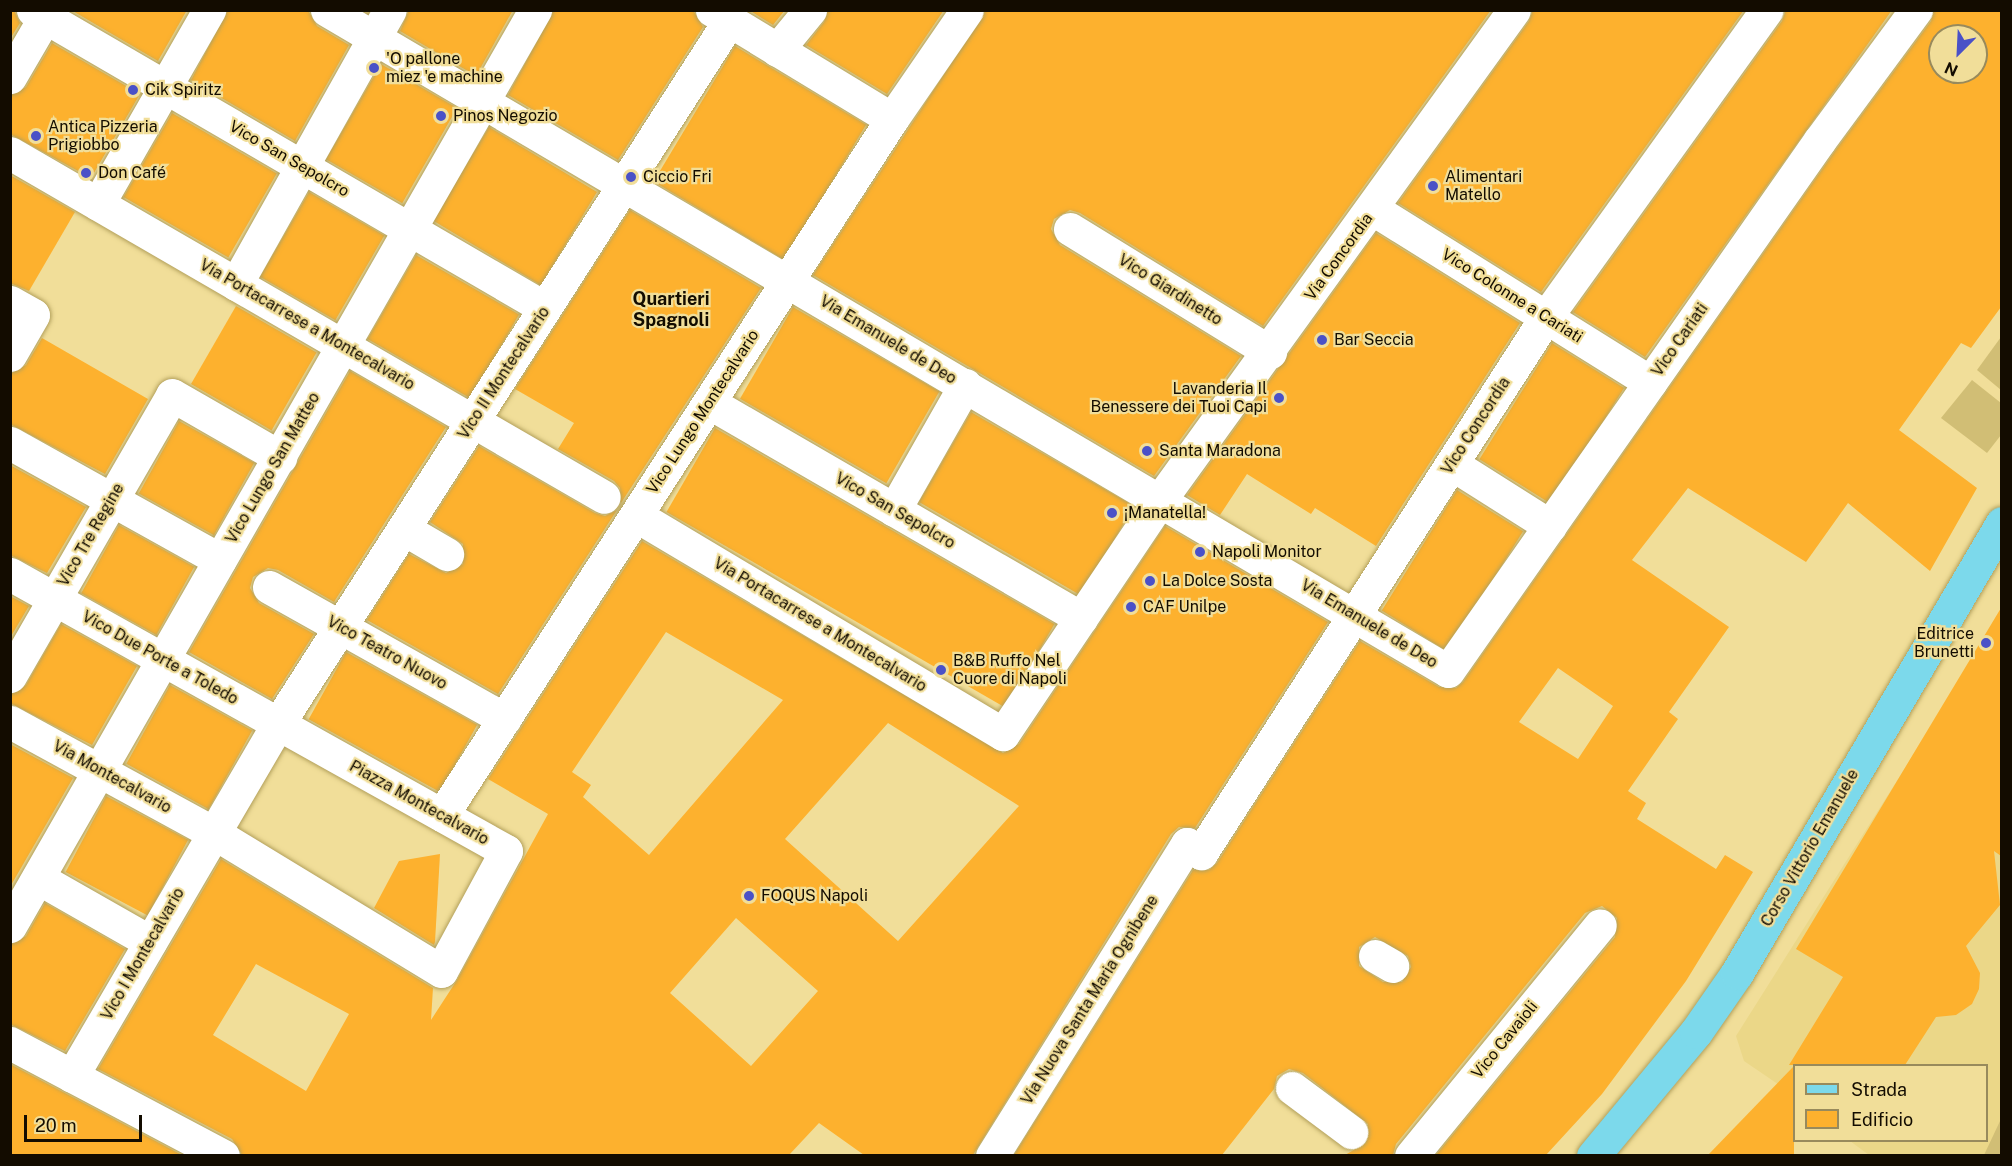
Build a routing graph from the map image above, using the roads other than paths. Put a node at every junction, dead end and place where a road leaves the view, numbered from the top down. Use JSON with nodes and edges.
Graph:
{"nodes":[{"id":1,"x":209,"y":10,"type":"edge"},
{"id":2,"x":327,"y":10,"type":"edge"},
{"id":3,"x":390,"y":10,"type":"edge"},
{"id":4,"x":535,"y":10,"type":"edge"},
{"id":5,"x":810,"y":10,"type":"edge"},
{"id":6,"x":967,"y":10,"type":"edge"},
{"id":7,"x":1514,"y":10,"type":"edge"},
{"id":8,"x":1767,"y":10,"type":"edge"},
{"id":9,"x":1916,"y":10,"type":"edge"},
{"id":10,"x":42,"y":13,"type":"edge"},
{"id":11,"x":720,"y":16,"type":"edge"},
{"id":12,"x":374,"y":38,"type":"junction"},
{"id":13,"x":777,"y":50,"type":"junction"},
{"id":14,"x":10,"y":77,"type":"edge"},
{"id":15,"x":164,"y":88,"type":"junction"},
{"id":16,"x":482,"y":101,"type":"junction"},
{"id":17,"x":892,"y":119,"type":"junction"},
{"id":18,"x":10,"y":153,"type":"edge"},
{"id":19,"x":300,"y":166,"type":"junction"},
{"id":20,"x":624,"y":184,"type":"junction"},
{"id":21,"x":98,"y":204,"type":"junction"},
{"id":22,"x":1373,"y":209,"type":"junction"},
{"id":23,"x":409,"y":229,"type":"junction"},
{"id":24,"x":1070,"y":229,"type":"dead end"},
{"id":25,"x":788,"y":280,"type":"junction"},
{"id":26,"x":236,"y":284,"type":"junction"},
{"id":27,"x":545,"y":308,"type":"junction"},
{"id":28,"x":22,"y":309,"type":"edge"},
{"id":29,"x":1546,"y":317,"type":"junction"},
{"id":30,"x":343,"y":346,"type":"junction"},
{"id":31,"x":1270,"y":352,"type":"junction"},
{"id":32,"x":10,"y":355,"type":"edge"},
{"id":33,"x":1650,"y":382,"type":"junction"},
{"id":34,"x":965,"y":385,"type":"junction"},
{"id":35,"x":710,"y":403,"type":"junction"},
{"id":36,"x":473,"y":421,"type":"junction"},
{"id":37,"x":10,"y":443,"type":"edge"},
{"id":38,"x":280,"y":457,"type":"junction"},
{"id":39,"x":1452,"y":464,"type":"junction"},
{"id":40,"x":604,"y":497,"type":"dead end"},
{"id":41,"x":111,"y":499,"type":"junction"},
{"id":42,"x":1160,"y":500,"type":"junction"},
{"id":43,"x":894,"y":510,"type":"junction"},
{"id":44,"x":637,"y":516,"type":"junction"},
{"id":45,"x":2001,"y":523,"type":"edge"},
{"id":46,"x":1550,"y":526,"type":"junction"},
{"id":47,"x":404,"y":529,"type":"junction"},
{"id":48,"x":447,"y":554,"type":"dead end"},
{"id":49,"x":220,"y":560,"type":"junction"},
{"id":50,"x":10,"y":574,"type":"edge"},
{"id":51,"x":269,"y":587,"type":"dead end"},
{"id":52,"x":54,"y":598,"type":"junction"},
{"id":53,"x":1352,"y":614,"type":"junction"},
{"id":54,"x":1081,"y":618,"type":"junction"},
{"id":55,"x":341,"y":627,"type":"junction"},
{"id":56,"x":163,"y":660,"type":"junction"},
{"id":57,"x":1448,"y":671,"type":"joint"},
{"id":58,"x":10,"y":676,"type":"edge"},
{"id":59,"x":504,"y":719,"type":"junction"},
{"id":60,"x":10,"y":722,"type":"edge"},
{"id":61,"x":279,"y":724,"type":"junction"},
{"id":62,"x":100,"y":769,"type":"junction"},
{"id":63,"x":442,"y":815,"type":"junction"},
{"id":64,"x":212,"y":832,"type":"junction"},
{"id":65,"x":1194,"y":849,"type":"joint"},
{"id":66,"x":38,"y":878,"type":"junction"},
{"id":67,"x":1600,"y":925,"type":"dead end"},
{"id":68,"x":10,"y":926,"type":"edge"},
{"id":69,"x":150,"y":942,"type":"junction"},
{"id":70,"x":10,"y":1043,"type":"edge"},
{"id":71,"x":72,"y":1076,"type":"junction"},
{"id":72,"x":1292,"y":1088,"type":"dead end"},
{"id":73,"x":1351,"y":1132,"type":"dead end"},
{"id":74,"x":223,"y":1155,"type":"edge"},
{"id":75,"x":992,"y":1155,"type":"edge"},
{"id":76,"x":1411,"y":1155,"type":"edge"},
{"id":77,"x":1593,"y":1155,"type":"edge"}],
"edges":[{"from":1,"to":15,"type":"street"},
{"from":2,"to":12,"type":"street","name":"Via Emanuele de Deo"},
{"from":3,"to":12,"type":"street"},
{"from":4,"to":16,"type":"street","name":"Vico Lungo San Matteo"},
{"from":5,"to":13,"type":"street"},
{"from":6,"to":17,"type":"street","name":"Vico Lungo Montecalvario"},
{"from":7,"to":22,"type":"street","name":"Via Concordia"},
{"from":8,"to":29,"type":"street","name":"Vico Concordia"},
{"from":9,"to":33,"type":"street","name":"Vico Cariati"},
{"from":10,"to":14,"type":"street"},
{"from":10,"to":15,"type":"street","name":"Vico San Sepolcro"},
{"from":11,"to":13,"type":"street"},
{"from":11,"to":20,"type":"street","name":"Vico II Montecalvario"},
{"from":12,"to":16,"type":"street","name":"Via Emanuele de Deo"},
{"from":12,"to":19,"type":"street"},
{"from":13,"to":17,"type":"street"},
{"from":15,"to":19,"type":"street","name":"Vico San Sepolcro"},
{"from":15,"to":21,"type":"street"},
{"from":16,"to":20,"type":"street","name":"Via Emanuele de Deo"},
{"from":16,"to":23,"type":"street","name":"Vico Lungo San Matteo"},
{"from":17,"to":25,"type":"street","name":"Vico Lungo Montecalvario"},
{"from":18,"to":21,"type":"street","name":"Via Portacarrese a Montecalvario"},
{"from":19,"to":23,"type":"street","name":"Vico San Sepolcro"},
{"from":19,"to":26,"type":"street"},
{"from":20,"to":25,"type":"street","name":"Via Emanuele de Deo"},
{"from":20,"to":27,"type":"street","name":"Vico II Montecalvario"},
{"from":21,"to":26,"type":"street","name":"Via Portacarrese a Montecalvario"},
{"from":22,"to":29,"type":"street","name":"Vico Colonne a Cariati"},
{"from":22,"to":31,"type":"street","name":"Via Concordia"},
{"from":23,"to":27,"type":"street","name":"Vico San Sepolcro"},
{"from":23,"to":30,"type":"street","name":"Vico Lungo San Matteo"},
{"from":24,"to":31,"type":"street","name":"Vico Giardinetto"},
{"from":25,"to":34,"type":"street","name":"Via Emanuele de Deo"},
{"from":25,"to":35,"type":"street","name":"Vico Lungo Montecalvario"},
{"from":26,"to":30,"type":"street","name":"Via Portacarrese a Montecalvario"},
{"from":27,"to":36,"type":"street","name":"Vico II Montecalvario"},
{"from":28,"to":32,"type":"street"},
{"from":29,"to":33,"type":"street","name":"Vico Colonne a Cariati"},
{"from":29,"to":39,"type":"street","name":"Vico Concordia"},
{"from":30,"to":36,"type":"street","name":"Via Portacarrese a Montecalvario"},
{"from":30,"to":38,"type":"street","name":"Vico Lungo San Matteo"},
{"from":31,"to":42,"type":"street","name":"Via Concordia"},
{"from":33,"to":46,"type":"street","name":"Vico Cariati"},
{"from":34,"to":42,"type":"street","name":"Via Emanuele de Deo"},
{"from":34,"to":43,"type":"street"},
{"from":35,"to":43,"type":"street","name":"Vico San Sepolcro"},
{"from":35,"to":44,"type":"street","name":"Vico Lungo Montecalvario"},
{"from":36,"to":40,"type":"street","name":"Via Portacarrese a Montecalvario"},
{"from":36,"to":47,"type":"street","name":"Vico II Montecalvario"},
{"from":37,"to":41,"type":"street"},
{"from":38,"to":41,"type":"street","name":"Vico Tre Regine"},
{"from":38,"to":49,"type":"street","name":"Vico Lungo San Matteo"},
{"from":39,"to":46,"type":"street"},
{"from":39,"to":53,"type":"street","name":"Vico Concordia"},
{"from":41,"to":49,"type":"street"},
{"from":41,"to":52,"type":"street","name":"Vico Tre Regine"},
{"from":42,"to":53,"type":"street","name":"Via Emanuele de Deo"},
{"from":42,"to":54,"type":"street"},
{"from":43,"to":54,"type":"street","name":"Vico San Sepolcro"},
{"from":44,"to":54,"type":"street","name":"Via Portacarrese a Montecalvario"},
{"from":44,"to":59,"type":"street","name":"Vico Lungo Montecalvario"},
{"from":45,"to":77,"type":"main road","name":"Corso Vittorio Emanuele"},
{"from":46,"to":57,"type":"street","name":"Vico Cariati"},
{"from":47,"to":48,"type":"street"},
{"from":47,"to":55,"type":"street","name":"Vico II Montecalvario"},
{"from":49,"to":56,"type":"street","name":"Vico Lungo San Matteo"},
{"from":50,"to":52,"type":"street","name":"Vico Due Porte a Toledo"},
{"from":51,"to":55,"type":"street","name":"Vico Teatro Nuovo"},
{"from":52,"to":56,"type":"street","name":"Vico Due Porte a Toledo"},
{"from":52,"to":58,"type":"street","name":"Vico Tre Regine"},
{"from":53,"to":57,"type":"street","name":"Via Emanuele de Deo"},
{"from":53,"to":65,"type":"street","name":"Vico Concordia"},
{"from":55,"to":59,"type":"street","name":"Vico Teatro Nuovo"},
{"from":55,"to":61,"type":"street","name":"Vico II Montecalvario"},
{"from":56,"to":61,"type":"street","name":"Vico Due Porte a Toledo"},
{"from":56,"to":62,"type":"street","name":"Vico Lungo San Matteo"},
{"from":59,"to":63,"type":"street","name":"Vico Lungo Montecalvario"},
{"from":60,"to":62,"type":"street","name":"Via Montecalvario"},
{"from":61,"to":63,"type":"street","name":"Piazza Montecalvario"},
{"from":61,"to":64,"type":"street"},
{"from":62,"to":64,"type":"street","name":"Via Montecalvario"},
{"from":62,"to":66,"type":"street","name":"Vico Lungo San Matteo"},
{"from":63,"to":64,"type":"street","name":"Piazza Montecalvario"},
{"from":64,"to":69,"type":"street","name":"Vico I Montecalvario"},
{"from":65,"to":75,"type":"street","name":"Via Nuova Santa Maria Ognibene"},
{"from":66,"to":68,"type":"street","name":"Vico Lungo San Matteo"},
{"from":66,"to":69,"type":"street"},
{"from":67,"to":76,"type":"street","name":"Vico Cavaioli"},
{"from":69,"to":71,"type":"street","name":"Vico I Montecalvario"},
{"from":70,"to":71,"type":"street"},
{"from":71,"to":74,"type":"street"},
{"from":72,"to":73,"type":"street"}]}
